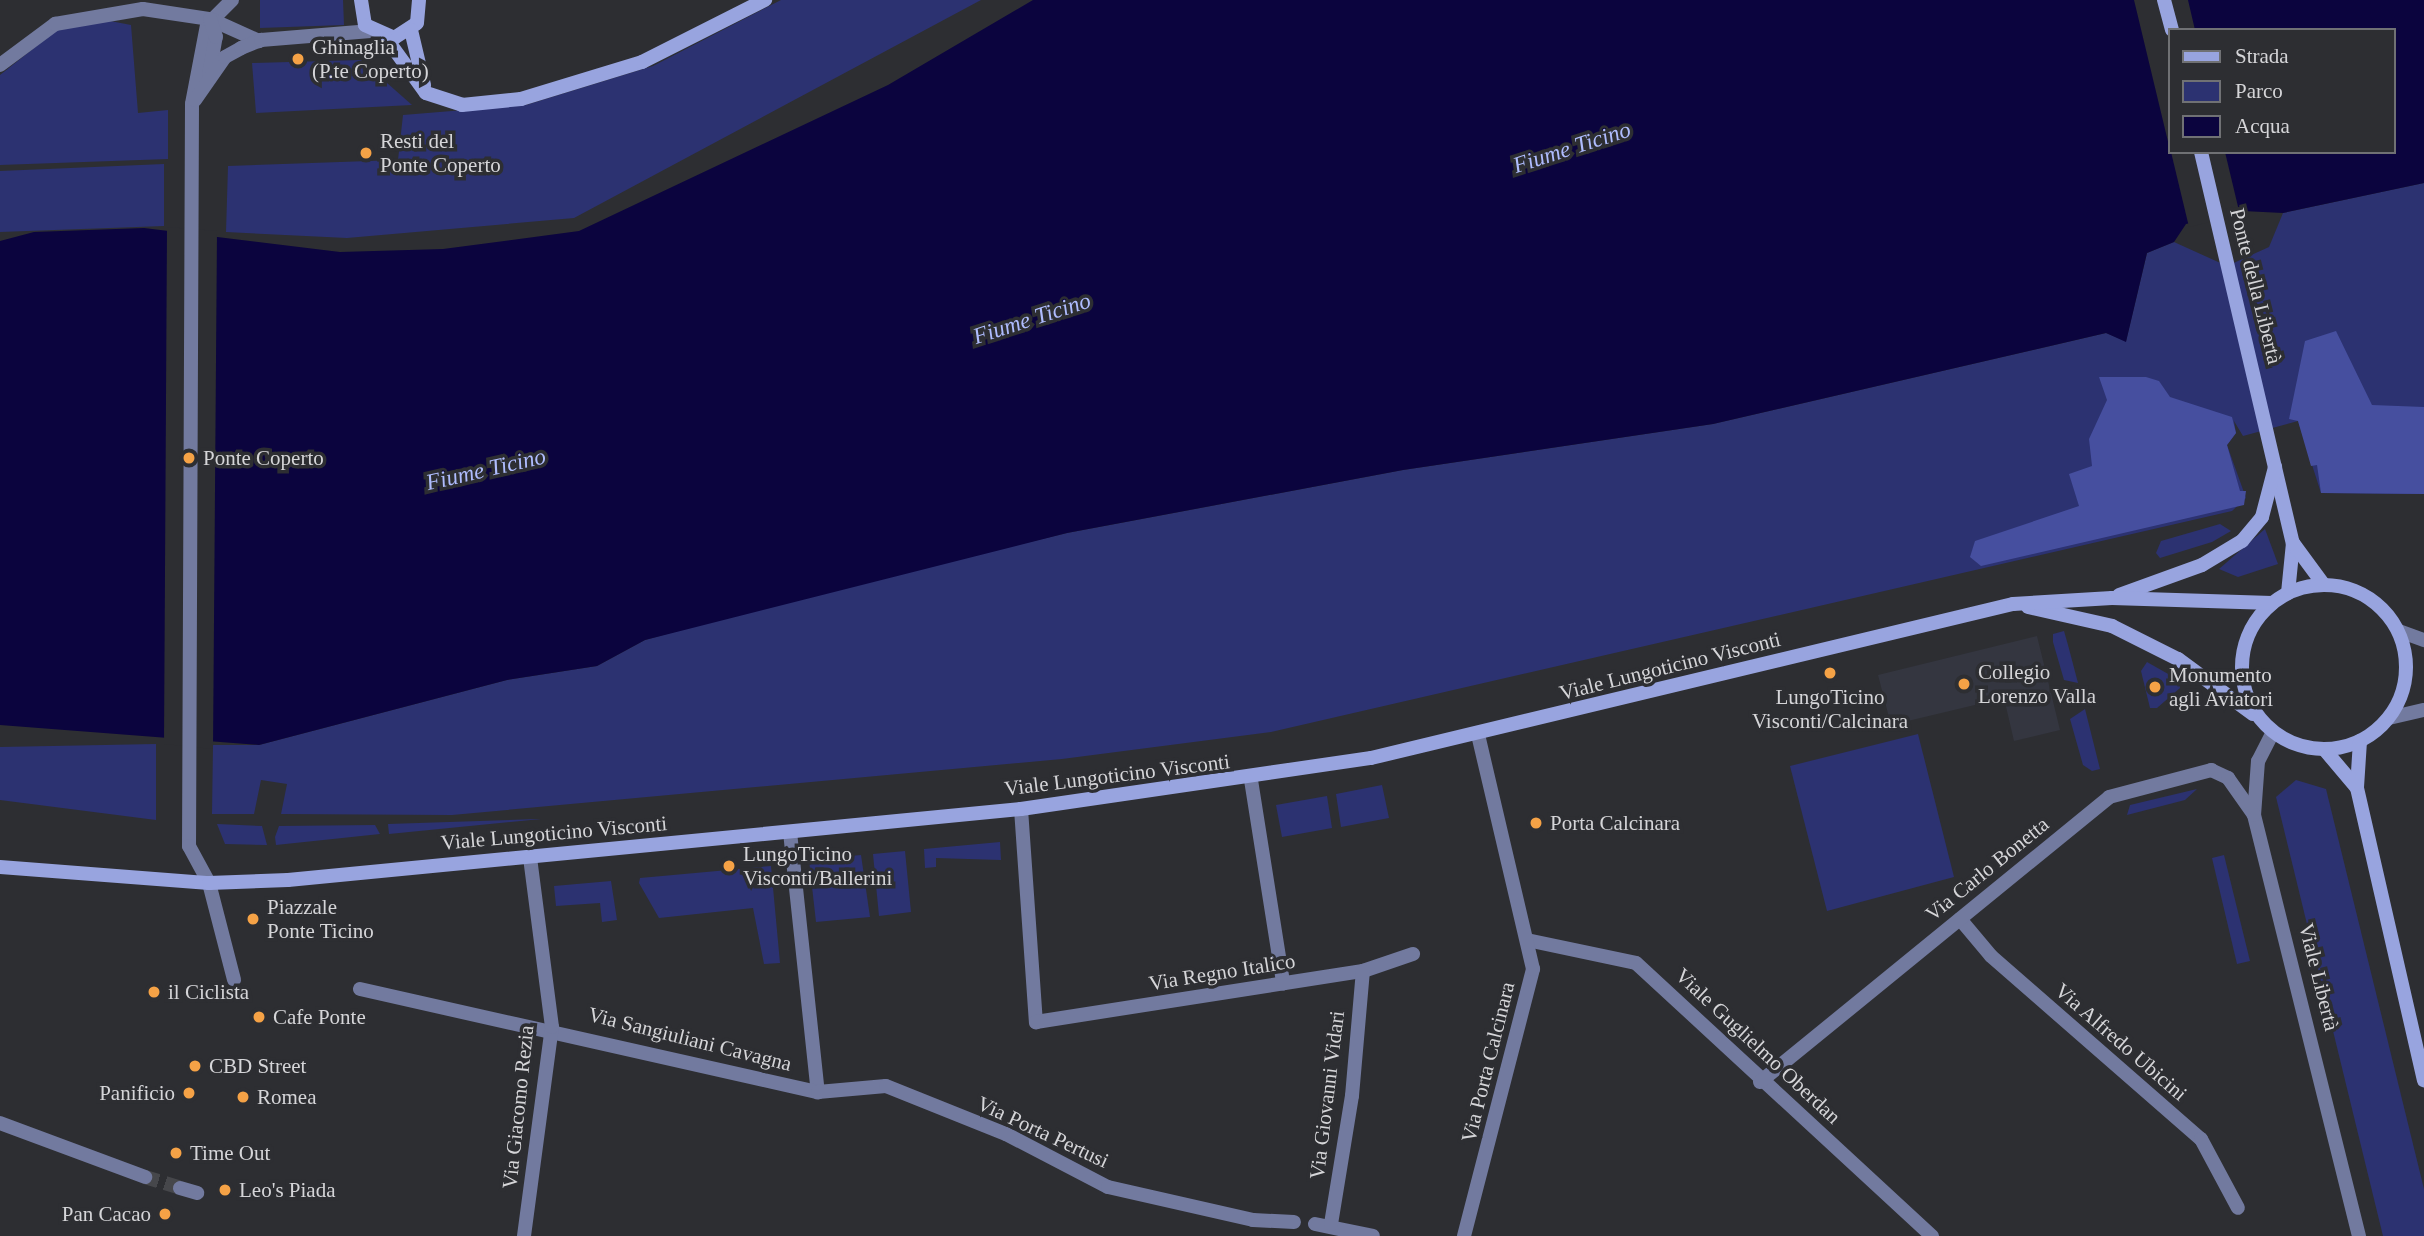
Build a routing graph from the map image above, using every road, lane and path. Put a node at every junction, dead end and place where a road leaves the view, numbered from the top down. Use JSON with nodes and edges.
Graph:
{"nodes":[{"id":1,"x":232,"y":0,"type":"edge"},
{"id":2,"x":361,"y":0,"type":"edge"},
{"id":3,"x":419,"y":0,"type":"edge"},
{"id":4,"x":765,"y":0,"type":"edge"},
{"id":5,"x":2164,"y":0,"type":"edge"},
{"id":6,"x":210,"y":19,"type":"junction"},
{"id":7,"x":2171,"y":28,"type":"edge"},
{"id":8,"x":411,"y":30,"type":"junction"},
{"id":9,"x":371,"y":32,"type":"junction"},
{"id":10,"x":386,"y":38,"type":"junction"},
{"id":11,"x":259,"y":41,"type":"junction"},
{"id":12,"x":0,"y":65,"type":"edge"},
{"id":13,"x":209,"y":75,"type":"junction"},
{"id":14,"x":426,"y":93,"type":"junction"},
{"id":15,"x":192,"y":104,"type":"junction"},
{"id":16,"x":2202,"y":154,"type":"edge"},
{"id":17,"x":2276,"y":463,"type":"junction"},
{"id":18,"x":2293,"y":543,"type":"junction"},
{"id":19,"x":2324,"y":584,"type":"junction"},
{"id":20,"x":2288,"y":593,"type":"junction"},
{"id":21,"x":2112,"y":598,"type":"junction"},
{"id":22,"x":2272,"y":603,"type":"junction"},
{"id":23,"x":2013,"y":604,"type":"junction"},
{"id":24,"x":2399,"y":631,"type":"junction"},
{"id":25,"x":2424,"y":640,"type":"edge"},
{"id":26,"x":2424,"y":710,"type":"edge"},
{"id":27,"x":2389,"y":718,"type":"junction"},
{"id":28,"x":2260,"y":719,"type":"junction"},
{"id":29,"x":2273,"y":732,"type":"junction"},
{"id":30,"x":1478,"y":734,"type":"junction"},
{"id":31,"x":2360,"y":741,"type":"junction"},
{"id":32,"x":2325,"y":750,"type":"junction"},
{"id":33,"x":1251,"y":780,"type":"junction"},
{"id":34,"x":2357,"y":788,"type":"junction"},
{"id":35,"x":1021,"y":809,"type":"junction"},
{"id":36,"x":2255,"y":815,"type":"junction"},
{"id":37,"x":790,"y":832,"type":"junction"},
{"id":38,"x":530,"y":857,"type":"junction"},
{"id":39,"x":0,"y":867,"type":"edge"},
{"id":40,"x":209,"y":883,"type":"junction"},
{"id":41,"x":1960,"y":919,"type":"junction"},
{"id":42,"x":1527,"y":940,"type":"junction"},
{"id":43,"x":1413,"y":954,"type":"dead end"},
{"id":44,"x":1363,"y":971,"type":"junction"},
{"id":45,"x":234,"y":980,"type":"dead end"},
{"id":46,"x":1283,"y":983,"type":"junction"},
{"id":47,"x":360,"y":989,"type":"dead end"},
{"id":48,"x":552,"y":1027,"type":"junction"},
{"id":49,"x":2424,"y":1080,"type":"edge"},
{"id":50,"x":1760,"y":1082,"type":"junction"},
{"id":51,"x":818,"y":1092,"type":"junction"},
{"id":52,"x":0,"y":1123,"type":"edge"},
{"id":53,"x":145,"y":1177,"type":"tunnel mouth"},
{"id":54,"x":180,"y":1188,"type":"tunnel mouth"},
{"id":55,"x":197,"y":1193,"type":"dead end"},
{"id":56,"x":2238,"y":1208,"type":"dead end"},
{"id":57,"x":1294,"y":1222,"type":"dead end"},
{"id":58,"x":1315,"y":1224,"type":"dead end"},
{"id":59,"x":1331,"y":1224,"type":"junction"},
{"id":60,"x":524,"y":1236,"type":"edge"},
{"id":61,"x":1373,"y":1236,"type":"edge"},
{"id":62,"x":1464,"y":1236,"type":"edge"},
{"id":63,"x":1933,"y":1236,"type":"edge"},
{"id":64,"x":2359,"y":1236,"type":"edge"}],
"edges":[{"from":1,"to":6,"type":"street"},
{"from":2,"to":9,"type":"main road"},
{"from":3,"to":8,"type":"main road"},
{"from":4,"to":14,"type":"main road"},
{"from":5,"to":7,"type":"main road"},
{"from":6,"to":11,"type":"street"},
{"from":6,"to":12,"type":"street"},
{"from":6,"to":13,"type":"street"},
{"from":6,"to":15,"type":"street"},
{"from":8,"to":10,"type":"main road"},
{"from":8,"to":14,"type":"main road"},
{"from":9,"to":10,"type":"main road"},
{"from":9,"to":11,"type":"street"},
{"from":10,"to":14,"type":"main road"},
{"from":11,"to":13,"type":"street"},
{"from":13,"to":15,"type":"street"},
{"from":15,"to":40,"type":"street"},
{"from":16,"to":17,"type":"main road","name":"Ponte della Libertà"},
{"from":17,"to":18,"type":"main road"},
{"from":17,"to":21,"type":"main road"},
{"from":18,"to":19,"type":"main road"},
{"from":18,"to":20,"type":"main road"},
{"from":19,"to":20,"type":"main road"},
{"from":19,"to":24,"type":"main road"},
{"from":20,"to":22,"type":"main road"},
{"from":21,"to":22,"type":"main road","name":"Viale Lungoticino Visconti"},
{"from":21,"to":23,"type":"main road","name":"Viale Lungoticino Visconti"},
{"from":22,"to":28,"type":"main road"},
{"from":23,"to":28,"type":"main road","name":"Viale Lungoticino Visconti"},
{"from":23,"to":30,"type":"main road","name":"Viale Lungoticino Visconti"},
{"from":24,"to":25,"type":"street"},
{"from":24,"to":27,"type":"main road"},
{"from":26,"to":27,"type":"street"},
{"from":27,"to":31,"type":"main road"},
{"from":28,"to":29,"type":"main road"},
{"from":29,"to":32,"type":"main road"},
{"from":29,"to":36,"type":"street","name":"Viale Libertà"},
{"from":30,"to":33,"type":"main road","name":"Viale Lungoticino Visconti"},
{"from":30,"to":42,"type":"street","name":"Via Porta Calcinara"},
{"from":31,"to":32,"type":"main road"},
{"from":31,"to":34,"type":"main road"},
{"from":32,"to":34,"type":"main road"},
{"from":33,"to":35,"type":"main road","name":"Viale Lungoticino Visconti"},
{"from":33,"to":46,"type":"street"},
{"from":34,"to":49,"type":"main road"},
{"from":35,"to":37,"type":"main road","name":"Viale Lungoticino Visconti"},
{"from":35,"to":46,"type":"street","name":"Via Regno Italico"},
{"from":36,"to":41,"type":"street","name":"Via Carlo Bonetta"},
{"from":36,"to":64,"type":"street","name":"Viale Libertà"},
{"from":37,"to":38,"type":"main road","name":"Viale Lungoticino Visconti"},
{"from":37,"to":51,"type":"street"},
{"from":38,"to":40,"type":"main road","name":"Viale Lungoticino Visconti"},
{"from":38,"to":48,"type":"street","name":"Via Giacomo Rezia"},
{"from":39,"to":40,"type":"main road","name":"Viale Lungoticino Visconti"},
{"from":40,"to":45,"type":"street"},
{"from":41,"to":50,"type":"street","name":"Via Carlo Bonetta"},
{"from":41,"to":56,"type":"street","name":"Via Alfredo Ubicini"},
{"from":42,"to":50,"type":"street","name":"Viale Guglielmo Oberdan"},
{"from":42,"to":62,"type":"street","name":"Via Porta Calcinara"},
{"from":43,"to":44,"type":"street","name":"Via Regno Italico"},
{"from":44,"to":46,"type":"street","name":"Via Regno Italico"},
{"from":44,"to":59,"type":"street","name":"Via Giovanni Vidari"},
{"from":47,"to":48,"type":"street","name":"Via Sangiuliani Cavagna"},
{"from":48,"to":51,"type":"street","name":"Via Sangiuliani Cavagna"},
{"from":48,"to":60,"type":"street","name":"Via Giacomo Rezia"},
{"from":50,"to":63,"type":"street","name":"Viale Guglielmo Oberdan"},
{"from":51,"to":57,"type":"street","name":"Via Porta Pertusi"},
{"from":52,"to":53,"type":"street"},
{"from":54,"to":55,"type":"street"},
{"from":58,"to":59,"type":"street"},
{"from":59,"to":61,"type":"street"}]}
